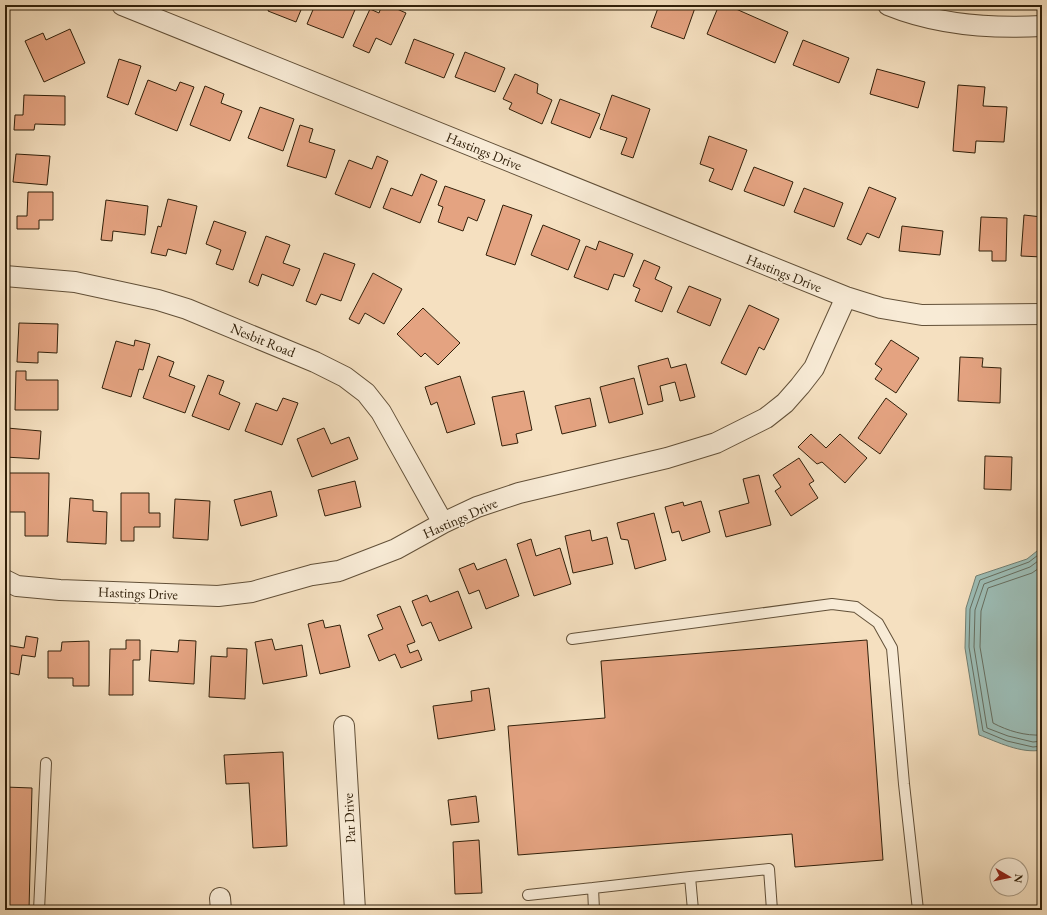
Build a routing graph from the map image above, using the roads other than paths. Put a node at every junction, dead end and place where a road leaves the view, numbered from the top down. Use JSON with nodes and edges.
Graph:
{"nodes":[{"id":1,"x":122,"y":5,"type":"edge"},
{"id":2,"x":888,"y":5,"type":"edge"},
{"id":3,"x":1042,"y":26,"type":"edge"},
{"id":4,"x":5,"y":276,"type":"edge"},
{"id":5,"x":846,"y":298,"type":"junction"},
{"id":6,"x":1042,"y":314,"type":"edge"},
{"id":7,"x":443,"y":523,"type":"junction"},
{"id":8,"x":5,"y":580,"type":"edge"},
{"id":9,"x":572,"y":639,"type":"dead end"},
{"id":10,"x":344,"y":726,"type":"dead end"},
{"id":11,"x":46,"y":763,"type":"dead end"},
{"id":12,"x":690,"y":877,"type":"junction"},
{"id":13,"x":593,"y":888,"type":"junction"},
{"id":14,"x":528,"y":895,"type":"dead end"},
{"id":15,"x":39,"y":910,"type":"edge"},
{"id":16,"x":355,"y":910,"type":"edge"},
{"id":17,"x":594,"y":910,"type":"edge"},
{"id":18,"x":693,"y":910,"type":"edge"},
{"id":19,"x":772,"y":910,"type":"edge"},
{"id":20,"x":918,"y":910,"type":"edge"}],
"edges":[{"from":1,"to":5,"type":"street","name":"Hastings Drive"},
{"from":2,"to":3,"type":"street"},
{"from":4,"to":7,"type":"street","name":"Nesbit Road"},
{"from":5,"to":6,"type":"street","name":"Hastings Drive"},
{"from":5,"to":7,"type":"street","name":"Hastings Drive"},
{"from":7,"to":8,"type":"street","name":"Hastings Drive"},
{"from":9,"to":20,"type":"lane"},
{"from":10,"to":16,"type":"street","name":"Par Drive"},
{"from":11,"to":15,"type":"lane"},
{"from":12,"to":13,"type":"lane"},
{"from":12,"to":18,"type":"lane"},
{"from":12,"to":19,"type":"lane"},
{"from":13,"to":14,"type":"lane"},
{"from":13,"to":17,"type":"lane"}]}
